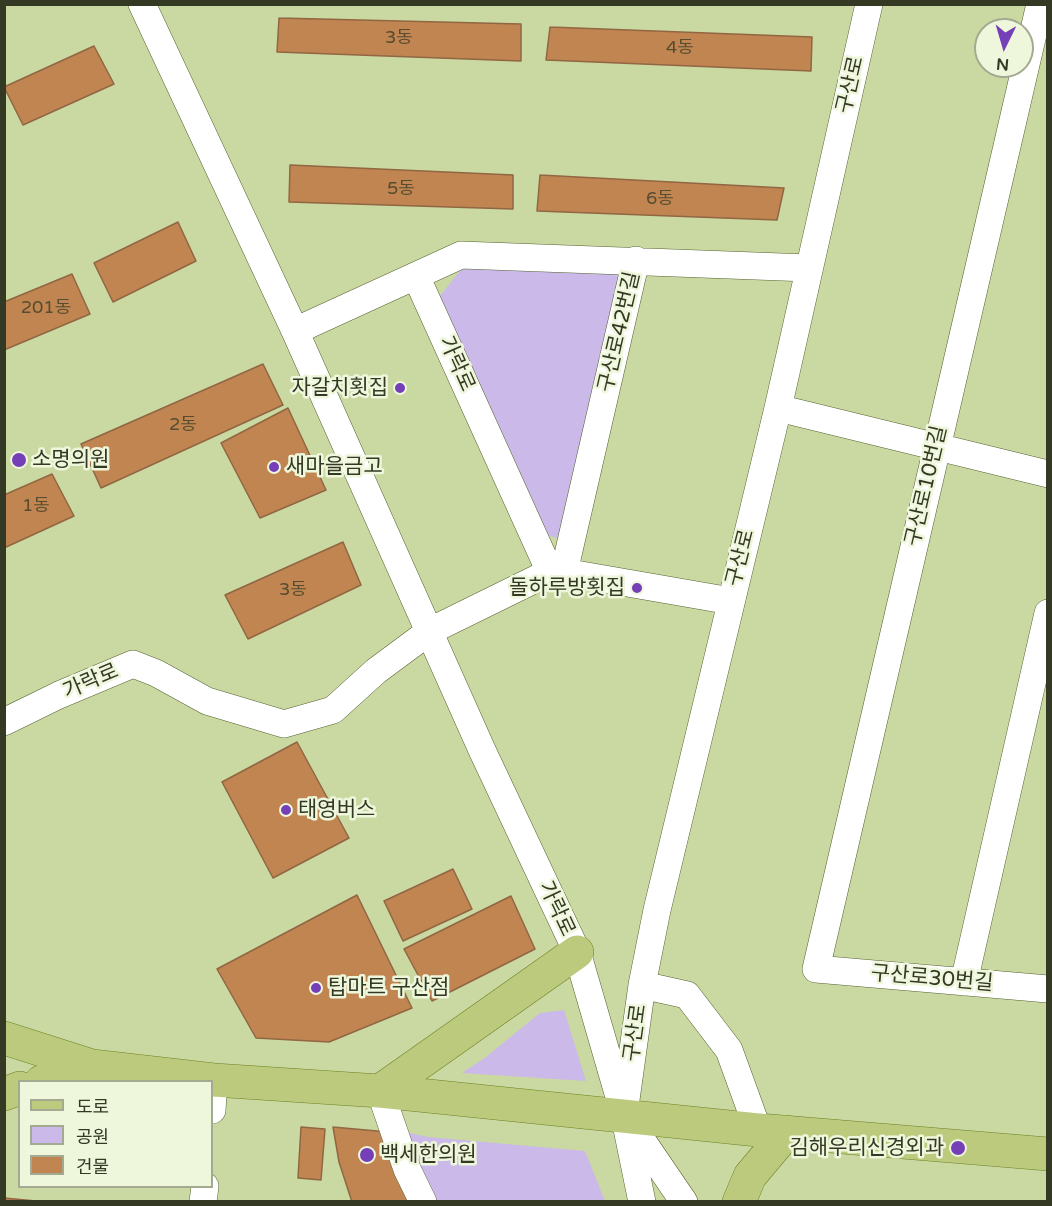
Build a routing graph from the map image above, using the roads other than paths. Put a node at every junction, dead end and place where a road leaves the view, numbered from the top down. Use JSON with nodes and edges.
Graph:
{"nodes":[{"id":1,"x":142,"y":4,"type":"edge"},
{"id":2,"x":869,"y":4,"type":"edge"},
{"id":3,"x":1040,"y":4,"type":"edge"},
{"id":4,"x":636,"y":260,"type":"junction"},
{"id":5,"x":809,"y":268,"type":"junction"},
{"id":6,"x":416,"y":276,"type":"junction"},
{"id":7,"x":295,"y":331,"type":"junction"},
{"id":8,"x":778,"y":408,"type":"junction"},
{"id":9,"x":936,"y":447,"type":"junction"},
{"id":10,"x":1047,"y":474,"type":"edge"},
{"id":11,"x":557,"y":572,"type":"junction"},
{"id":12,"x":731,"y":601,"type":"junction"},
{"id":13,"x":1047,"y":614,"type":"edge"},
{"id":14,"x":430,"y":631,"type":"junction"},
{"id":15,"x":4,"y":722,"type":"edge"},
{"id":16,"x":576,"y":952,"type":"junction"},
{"id":17,"x":816,"y":969,"type":"joint"},
{"id":18,"x":964,"y":982,"type":"junction"},
{"id":19,"x":642,"y":985,"type":"junction"},
{"id":20,"x":1047,"y":989,"type":"edge"},
{"id":21,"x":4,"y":1038,"type":"edge"},
{"id":22,"x":92,"y":1066,"type":"junction"},
{"id":23,"x":47,"y":1080,"type":"edge"},
{"id":24,"x":150,"y":1080,"type":"edge"},
{"id":25,"x":380,"y":1091,"type":"junction"},
{"id":26,"x":213,"y":1095,"type":"edge"},
{"id":27,"x":624,"y":1114,"type":"junction"},
{"id":28,"x":772,"y":1131,"type":"junction"},
{"id":29,"x":1047,"y":1154,"type":"edge"},
{"id":30,"x":423,"y":1202,"type":"edge"},
{"id":31,"x":642,"y":1202,"type":"edge"},
{"id":32,"x":684,"y":1202,"type":"edge"},
{"id":33,"x":739,"y":1202,"type":"edge"}],
"edges":[{"from":1,"to":7,"type":"street","name":"가락로"},
{"from":2,"to":5,"type":"street","name":"구산로"},
{"from":3,"to":9,"type":"street","name":"구산로10번길"},
{"from":4,"to":5,"type":"street","name":"구산로42번길"},
{"from":4,"to":6,"type":"street"},
{"from":4,"to":11,"type":"street","name":"구산로42번길"},
{"from":5,"to":8,"type":"street","name":"구산로"},
{"from":6,"to":7,"type":"street"},
{"from":6,"to":11,"type":"street","name":"가락로"},
{"from":7,"to":14,"type":"street","name":"가락로"},
{"from":8,"to":9,"type":"street"},
{"from":8,"to":12,"type":"street","name":"구산로"},
{"from":9,"to":10,"type":"street"},
{"from":9,"to":17,"type":"street","name":"구산로10번길"},
{"from":11,"to":12,"type":"street"},
{"from":11,"to":14,"type":"street"},
{"from":12,"to":19,"type":"street","name":"구산로"},
{"from":13,"to":18,"type":"street"},
{"from":14,"to":15,"type":"street","name":"가락로"},
{"from":14,"to":16,"type":"street","name":"가락로"},
{"from":16,"to":25,"type":"main road"},
{"from":16,"to":27,"type":"street","name":"가락로"},
{"from":17,"to":18,"type":"street","name":"구산로30번길"},
{"from":18,"to":20,"type":"street","name":"구산로30번길"},
{"from":19,"to":27,"type":"street","name":"구산로"},
{"from":19,"to":28,"type":"street"},
{"from":21,"to":22,"type":"main road"},
{"from":22,"to":23,"type":"main road"},
{"from":22,"to":24,"type":"main road"},
{"from":25,"to":26,"type":"main road"},
{"from":25,"to":27,"type":"main road"},
{"from":25,"to":30,"type":"street"},
{"from":27,"to":28,"type":"main road"},
{"from":27,"to":31,"type":"street","name":"가락로"},
{"from":27,"to":32,"type":"street"},
{"from":28,"to":29,"type":"main road"},
{"from":28,"to":33,"type":"main road"}]}
